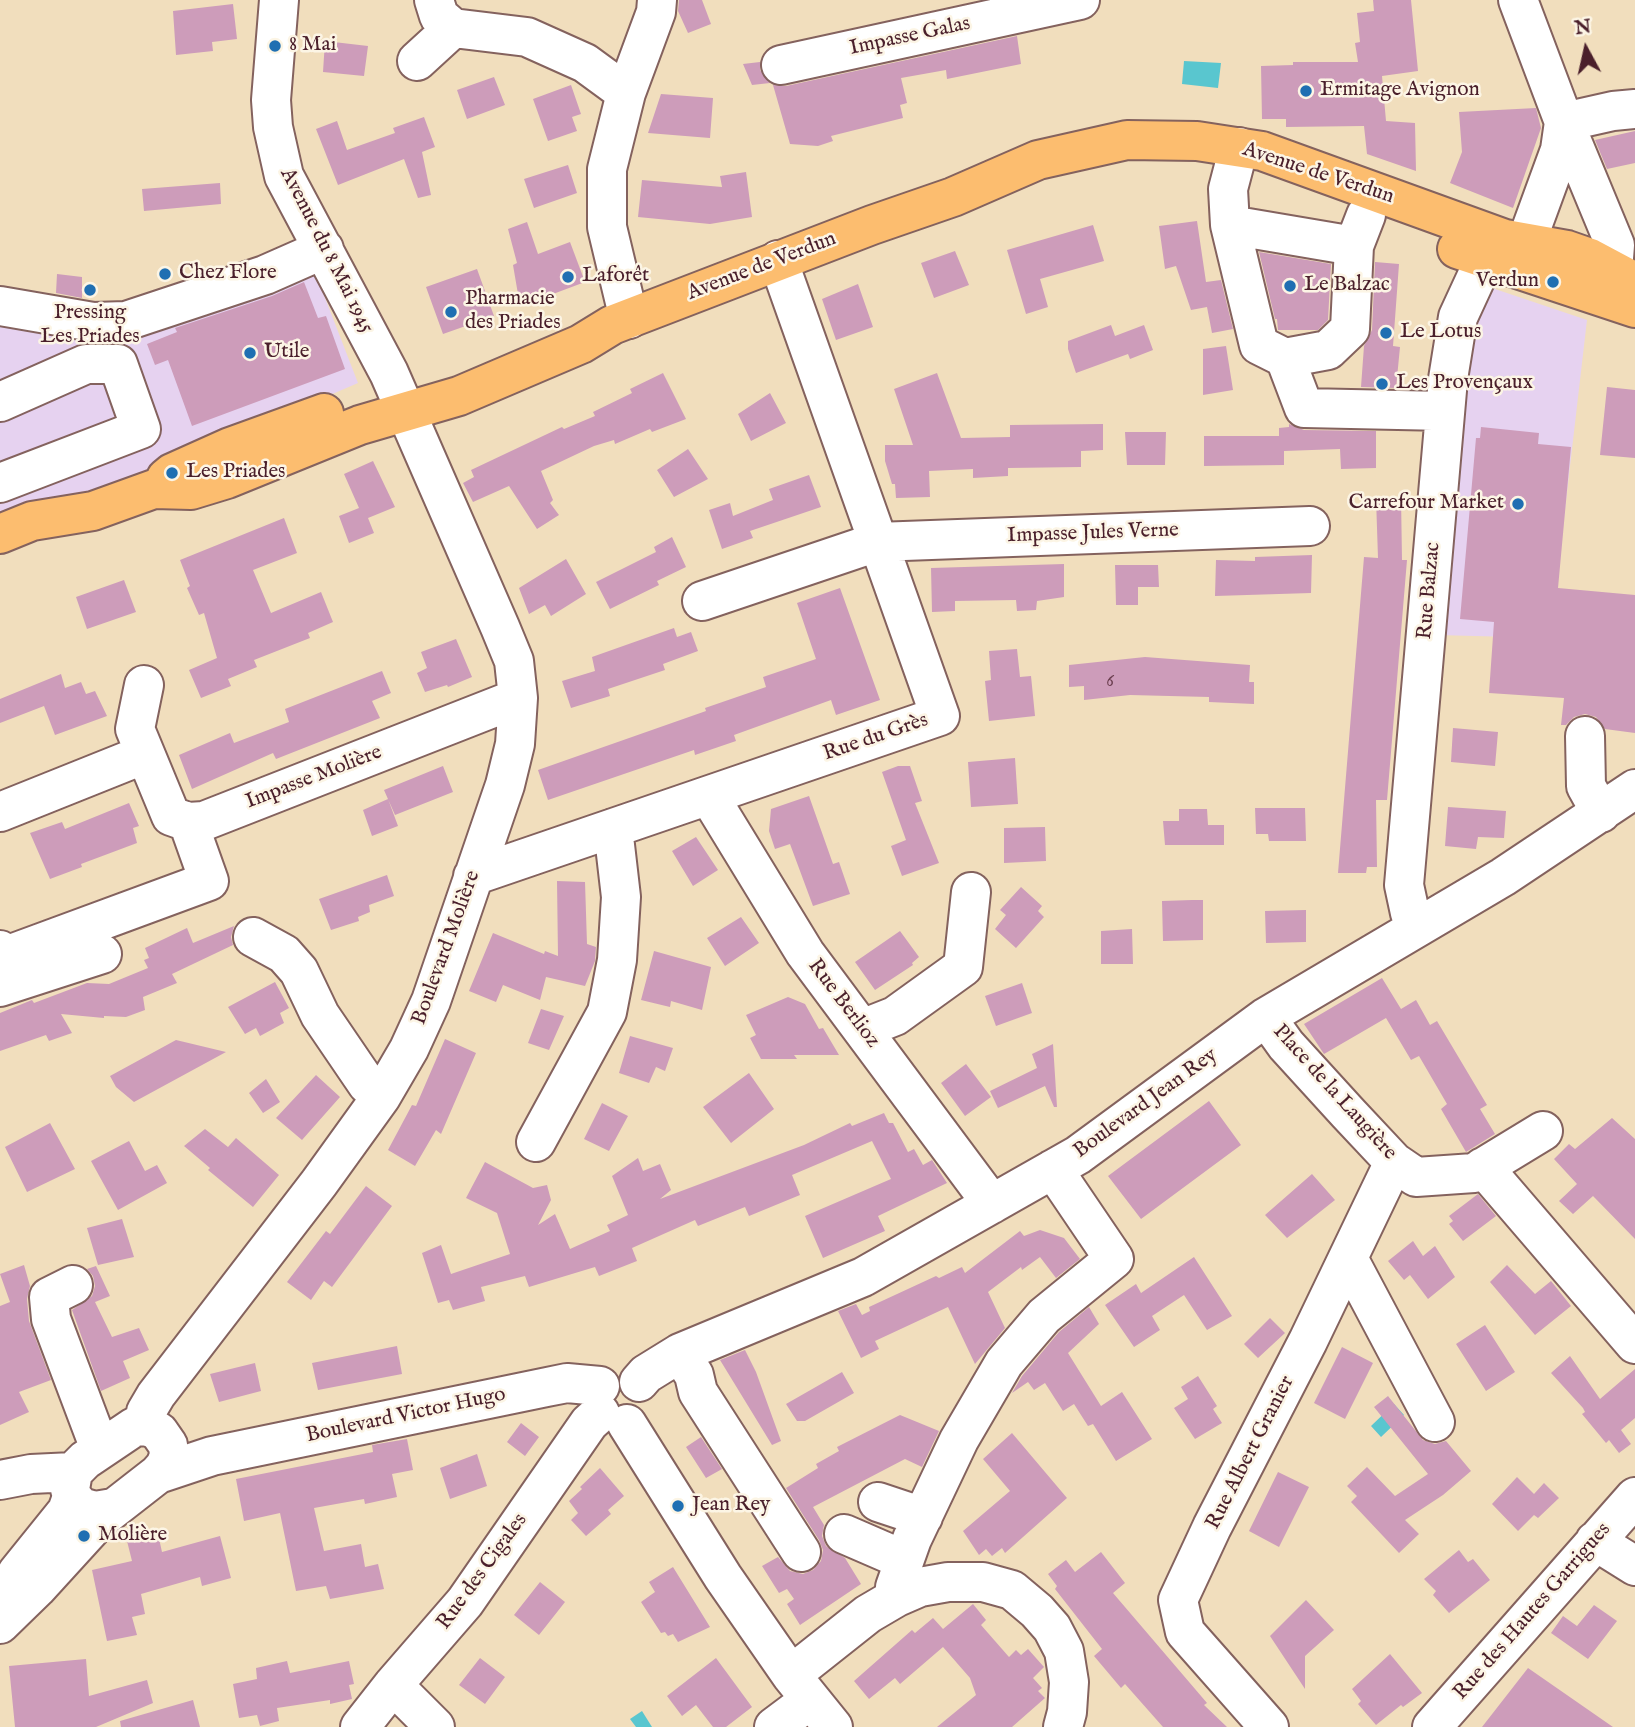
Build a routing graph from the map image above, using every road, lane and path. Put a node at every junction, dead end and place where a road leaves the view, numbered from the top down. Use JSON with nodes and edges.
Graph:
{"nodes":[{"id":1,"x":279,"y":0,"type":"edge"},
{"id":2,"x":657,"y":0,"type":"edge"},
{"id":3,"x":1080,"y":0,"type":"edge"},
{"id":4,"x":1518,"y":0,"type":"edge"},
{"id":5,"x":444,"y":14,"type":"edge"},
{"id":6,"x":417,"y":61,"type":"dead end"},
{"id":7,"x":781,"y":65,"type":"dead end"},
{"id":8,"x":626,"y":93,"type":"junction"},
{"id":9,"x":1635,"y":108,"type":"edge"},
{"id":10,"x":1564,"y":122,"type":"junction"},
{"id":11,"x":1237,"y":156,"type":"junction"},
{"id":12,"x":1230,"y":225,"type":"junction"},
{"id":13,"x":1360,"y":231,"type":"junction"},
{"id":14,"x":1522,"y":242,"type":"junction"},
{"id":15,"x":324,"y":249,"type":"junction"},
{"id":16,"x":778,"y":260,"type":"junction"},
{"id":17,"x":1489,"y":261,"type":"junction"},
{"id":18,"x":1608,"y":280,"type":"edge"},
{"id":19,"x":0,"y":306,"type":"edge"},
{"id":20,"x":1635,"y":308,"type":"edge"},
{"id":21,"x":93,"y":322,"type":"junction"},
{"id":22,"x":620,"y":322,"type":"junction"},
{"id":23,"x":1285,"y":358,"type":"junction"},
{"id":24,"x":86,"y":364,"type":"junction"},
{"id":25,"x":401,"y":401,"type":"junction"},
{"id":26,"x":0,"y":402,"type":"edge"},
{"id":27,"x":1446,"y":411,"type":"junction"},
{"id":28,"x":0,"y":483,"type":"edge"},
{"id":29,"x":93,"y":511,"type":"junction"},
{"id":30,"x":1310,"y":526,"type":"dead end"},
{"id":31,"x":0,"y":534,"type":"edge"},
{"id":32,"x":877,"y":542,"type":"junction"},
{"id":33,"x":0,"y":560,"type":"edge"},
{"id":34,"x":702,"y":601,"type":"dead end"},
{"id":35,"x":144,"y":685,"type":"dead end"},
{"id":36,"x":518,"y":698,"type":"junction"},
{"id":37,"x":1586,"y":736,"type":"dead end"},
{"id":38,"x":145,"y":754,"type":"junction"},
{"id":39,"x":1635,"y":789,"type":"edge"},
{"id":40,"x":709,"y":796,"type":"junction"},
{"id":41,"x":0,"y":812,"type":"edge"},
{"id":42,"x":1601,"y":813,"type":"junction"},
{"id":43,"x":188,"y":822,"type":"junction"},
{"id":44,"x":613,"y":828,"type":"junction"},
{"id":45,"x":473,"y":876,"type":"junction"},
{"id":46,"x":971,"y":891,"type":"dead end"},
{"id":47,"x":1418,"y":927,"type":"junction"},
{"id":48,"x":253,"y":937,"type":"dead end"},
{"id":49,"x":0,"y":950,"type":"edge"},
{"id":50,"x":102,"y":954,"type":"dead end"},
{"id":51,"x":0,"y":987,"type":"edge"},
{"id":52,"x":1266,"y":1017,"type":"junction"},
{"id":53,"x":862,"y":1029,"type":"junction"},
{"id":54,"x":381,"y":1097,"type":"junction"},
{"id":55,"x":1543,"y":1131,"type":"dead end"},
{"id":56,"x":536,"y":1142,"type":"dead end"},
{"id":57,"x":1394,"y":1162,"type":"junction"},
{"id":58,"x":1483,"y":1167,"type":"junction"},
{"id":59,"x":1054,"y":1169,"type":"junction"},
{"id":60,"x":992,"y":1204,"type":"junction"},
{"id":61,"x":1348,"y":1258,"type":"junction"},
{"id":62,"x":73,"y":1285,"type":"dead end"},
{"id":63,"x":1635,"y":1344,"type":"edge"},
{"id":64,"x":680,"y":1353,"type":"junction"},
{"id":65,"x":639,"y":1382,"type":"joint"},
{"id":66,"x":609,"y":1408,"type":"junction"},
{"id":67,"x":1435,"y":1422,"type":"dead end"},
{"id":68,"x":157,"y":1448,"type":"junction"},
{"id":69,"x":82,"y":1473,"type":"junction"},
{"id":70,"x":0,"y":1480,"type":"edge"},
{"id":71,"x":1635,"y":1497,"type":"edge"},
{"id":72,"x":878,"y":1502,"type":"dead end"},
{"id":73,"x":113,"y":1508,"type":"junction"},
{"id":74,"x":923,"y":1517,"type":"junction"},
{"id":75,"x":845,"y":1534,"type":"dead end"},
{"id":76,"x":1595,"y":1541,"type":"junction"},
{"id":77,"x":801,"y":1552,"type":"dead end"},
{"id":78,"x":904,"y":1560,"type":"junction"},
{"id":79,"x":1635,"y":1566,"type":"edge"},
{"id":80,"x":897,"y":1597,"type":"junction"},
{"id":81,"x":0,"y":1617,"type":"edge"},
{"id":82,"x":0,"y":1624,"type":"edge"},
{"id":83,"x":393,"y":1685,"type":"junction"},
{"id":84,"x":811,"y":1701,"type":"edge"},
{"id":85,"x":360,"y":1727,"type":"edge"},
{"id":86,"x":435,"y":1727,"type":"edge"},
{"id":87,"x":774,"y":1727,"type":"edge"},
{"id":88,"x":1063,"y":1727,"type":"edge"},
{"id":89,"x":1269,"y":1727,"type":"edge"},
{"id":90,"x":1432,"y":1727,"type":"edge"}],
"edges":[{"from":1,"to":15,"type":"street","name":"Avenue du 8 Mai 1945"},
{"from":2,"to":8,"type":"street"},
{"from":3,"to":7,"type":"street","name":"Impasse Galas"},
{"from":4,"to":10,"type":"street"},
{"from":5,"to":6,"type":"street"},
{"from":5,"to":8,"type":"street"},
{"from":8,"to":22,"type":"street"},
{"from":9,"to":10,"type":"street"},
{"from":10,"to":14,"type":"street"},
{"from":10,"to":18,"type":"street"},
{"from":11,"to":12,"type":"street"},
{"from":11,"to":13,"type":"main road","name":"Avenue de Verdun"},
{"from":11,"to":14,"type":"main road","name":"Avenue de Verdun"},
{"from":11,"to":16,"type":"main road","name":"Avenue de Verdun"},
{"from":12,"to":13,"type":"street"},
{"from":12,"to":23,"type":"street"},
{"from":13,"to":17,"type":"main road","name":"Avenue de Verdun"},
{"from":13,"to":23,"type":"street"},
{"from":14,"to":17,"type":"street"},
{"from":14,"to":18,"type":"main road","name":"Avenue de Verdun"},
{"from":15,"to":21,"type":"street"},
{"from":15,"to":25,"type":"street","name":"Avenue du 8 Mai 1945"},
{"from":16,"to":22,"type":"main road","name":"Avenue de Verdun"},
{"from":16,"to":32,"type":"street","name":"Rue du Grès"},
{"from":17,"to":18,"type":"main road","name":"Avenue de Verdun"},
{"from":17,"to":27,"type":"street","name":"Rue Balzac"},
{"from":18,"to":20,"type":"main road","name":"Avenue de Verdun"},
{"from":19,"to":21,"type":"street"},
{"from":21,"to":24,"type":"street"},
{"from":22,"to":25,"type":"main road"},
{"from":23,"to":27,"type":"street"},
{"from":24,"to":26,"type":"street"},
{"from":24,"to":28,"type":"street"},
{"from":25,"to":29,"type":"main road"},
{"from":25,"to":36,"type":"street","name":"Boulevard Molière"},
{"from":27,"to":47,"type":"street","name":"Rue Balzac"},
{"from":29,"to":31,"type":"main road"},
{"from":29,"to":33,"type":"main road"},
{"from":30,"to":32,"type":"street","name":"Impasse Jules Verne"},
{"from":32,"to":34,"type":"street","name":"Impasse Jules Verne"},
{"from":32,"to":40,"type":"street","name":"Rue du Grès"},
{"from":35,"to":38,"type":"street"},
{"from":36,"to":43,"type":"street","name":"Impasse Molière"},
{"from":36,"to":45,"type":"street","name":"Boulevard Molière"},
{"from":37,"to":42,"type":"street"},
{"from":38,"to":41,"type":"street"},
{"from":38,"to":43,"type":"street"},
{"from":39,"to":42,"type":"street","name":"Boulevard Jean Rey"},
{"from":40,"to":44,"type":"street","name":"Rue du Grès"},
{"from":40,"to":53,"type":"street","name":"Rue Berlioz"},
{"from":42,"to":47,"type":"street","name":"Boulevard Jean Rey"},
{"from":43,"to":49,"type":"street"},
{"from":44,"to":45,"type":"street","name":"Rue du Grès"},
{"from":44,"to":56,"type":"street"},
{"from":45,"to":54,"type":"street","name":"Boulevard Molière"},
{"from":46,"to":53,"type":"street"},
{"from":47,"to":52,"type":"street","name":"Boulevard Jean Rey"},
{"from":48,"to":54,"type":"street"},
{"from":50,"to":51,"type":"street"},
{"from":52,"to":57,"type":"street","name":"Place de la Laugière"},
{"from":52,"to":59,"type":"street","name":"Boulevard Jean Rey"},
{"from":53,"to":60,"type":"street","name":"Rue Berlioz"},
{"from":54,"to":68,"type":"street","name":"Boulevard Molière"},
{"from":55,"to":58,"type":"street","name":"Place de la Laugière"},
{"from":57,"to":58,"type":"street","name":"Place de la Laugière"},
{"from":57,"to":61,"type":"street","name":"Rue Albert Granier"},
{"from":58,"to":63,"type":"street"},
{"from":59,"to":60,"type":"street","name":"Boulevard Jean Rey"},
{"from":59,"to":74,"type":"street"},
{"from":60,"to":64,"type":"street","name":"Boulevard Jean Rey"},
{"from":61,"to":67,"type":"street"},
{"from":61,"to":89,"type":"street","name":"Rue Albert Granier"},
{"from":62,"to":69,"type":"street"},
{"from":64,"to":65,"type":"street","name":"Boulevard Jean Rey"},
{"from":64,"to":77,"type":"street"},
{"from":65,"to":66,"type":"street","name":"Boulevard Victor Hugo"},
{"from":66,"to":68,"type":"street","name":"Boulevard Victor Hugo"},
{"from":66,"to":83,"type":"street","name":"Rue des Cigales"},
{"from":66,"to":84,"type":"street"},
{"from":68,"to":69,"type":"street"},
{"from":68,"to":73,"type":"street"},
{"from":69,"to":70,"type":"street"},
{"from":69,"to":73,"type":"street"},
{"from":69,"to":81,"type":"street"},
{"from":71,"to":76,"type":"street","name":"Rue des Hautes Garrigues"},
{"from":72,"to":74,"type":"street"},
{"from":73,"to":82,"type":"street"},
{"from":74,"to":78,"type":"street"},
{"from":75,"to":78,"type":"street"},
{"from":76,"to":79,"type":"street"},
{"from":76,"to":90,"type":"street","name":"Rue des Hautes Garrigues"},
{"from":78,"to":80,"type":"street"},
{"from":80,"to":84,"type":"street"},
{"from":80,"to":88,"type":"street"},
{"from":83,"to":85,"type":"street","name":"Rue des Cigales"},
{"from":83,"to":86,"type":"street"},
{"from":84,"to":87,"type":"street"}]}
